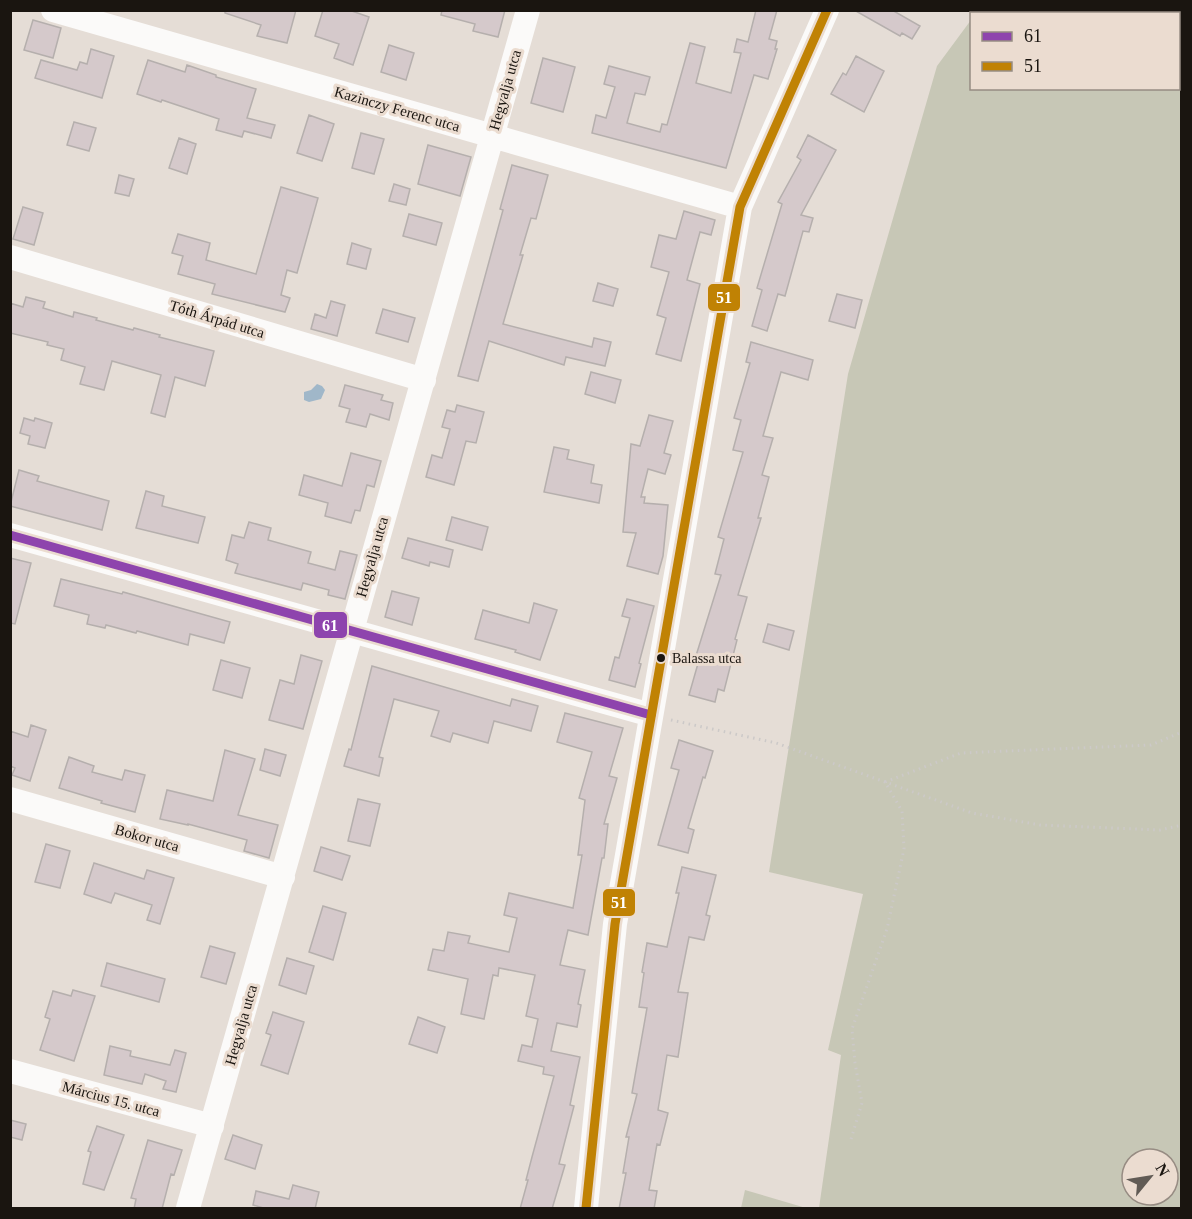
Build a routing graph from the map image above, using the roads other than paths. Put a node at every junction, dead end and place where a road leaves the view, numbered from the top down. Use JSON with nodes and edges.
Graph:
{"nodes":[{"id":1,"x":53,"y":10,"type":"edge"},
{"id":2,"x":528,"y":10,"type":"edge"},
{"id":3,"x":827,"y":10,"type":"edge"},
{"id":4,"x":492,"y":136,"type":"junction"},
{"id":5,"x":740,"y":207,"type":"junction"},
{"id":6,"x":10,"y":257,"type":"edge"},
{"id":7,"x":424,"y":380,"type":"junction"},
{"id":8,"x":10,"y":535,"type":"edge"},
{"id":9,"x":350,"y":631,"type":"junction"},
{"id":10,"x":651,"y":715,"type":"junction"},
{"id":11,"x":10,"y":799,"type":"edge"},
{"id":12,"x":283,"y":877,"type":"junction"},
{"id":13,"x":10,"y":1071,"type":"edge"},
{"id":14,"x":212,"y":1126,"type":"junction"},
{"id":15,"x":188,"y":1209,"type":"edge"},
{"id":16,"x":586,"y":1209,"type":"edge"}],
"edges":[{"from":1,"to":4,"type":"street","name":"Kazinczy Ferenc utca"},
{"from":2,"to":4,"type":"street","name":"Hegyalja utca"},
{"from":3,"to":5,"type":"street"},
{"from":4,"to":5,"type":"street","name":"Kazinczy Ferenc utca"},
{"from":4,"to":7,"type":"street","name":"Hegyalja utca"},
{"from":5,"to":10,"type":"street"},
{"from":6,"to":7,"type":"street","name":"Tóth Árpád utca"},
{"from":7,"to":9,"type":"street","name":"Hegyalja utca"},
{"from":8,"to":9,"type":"street"},
{"from":9,"to":10,"type":"street"},
{"from":9,"to":12,"type":"street","name":"Hegyalja utca"},
{"from":10,"to":16,"type":"street"},
{"from":11,"to":12,"type":"street","name":"Bokor utca"},
{"from":12,"to":14,"type":"street","name":"Hegyalja utca"},
{"from":13,"to":14,"type":"street","name":"Március 15. utca"},
{"from":14,"to":15,"type":"street","name":"Hegyalja utca"}]}
